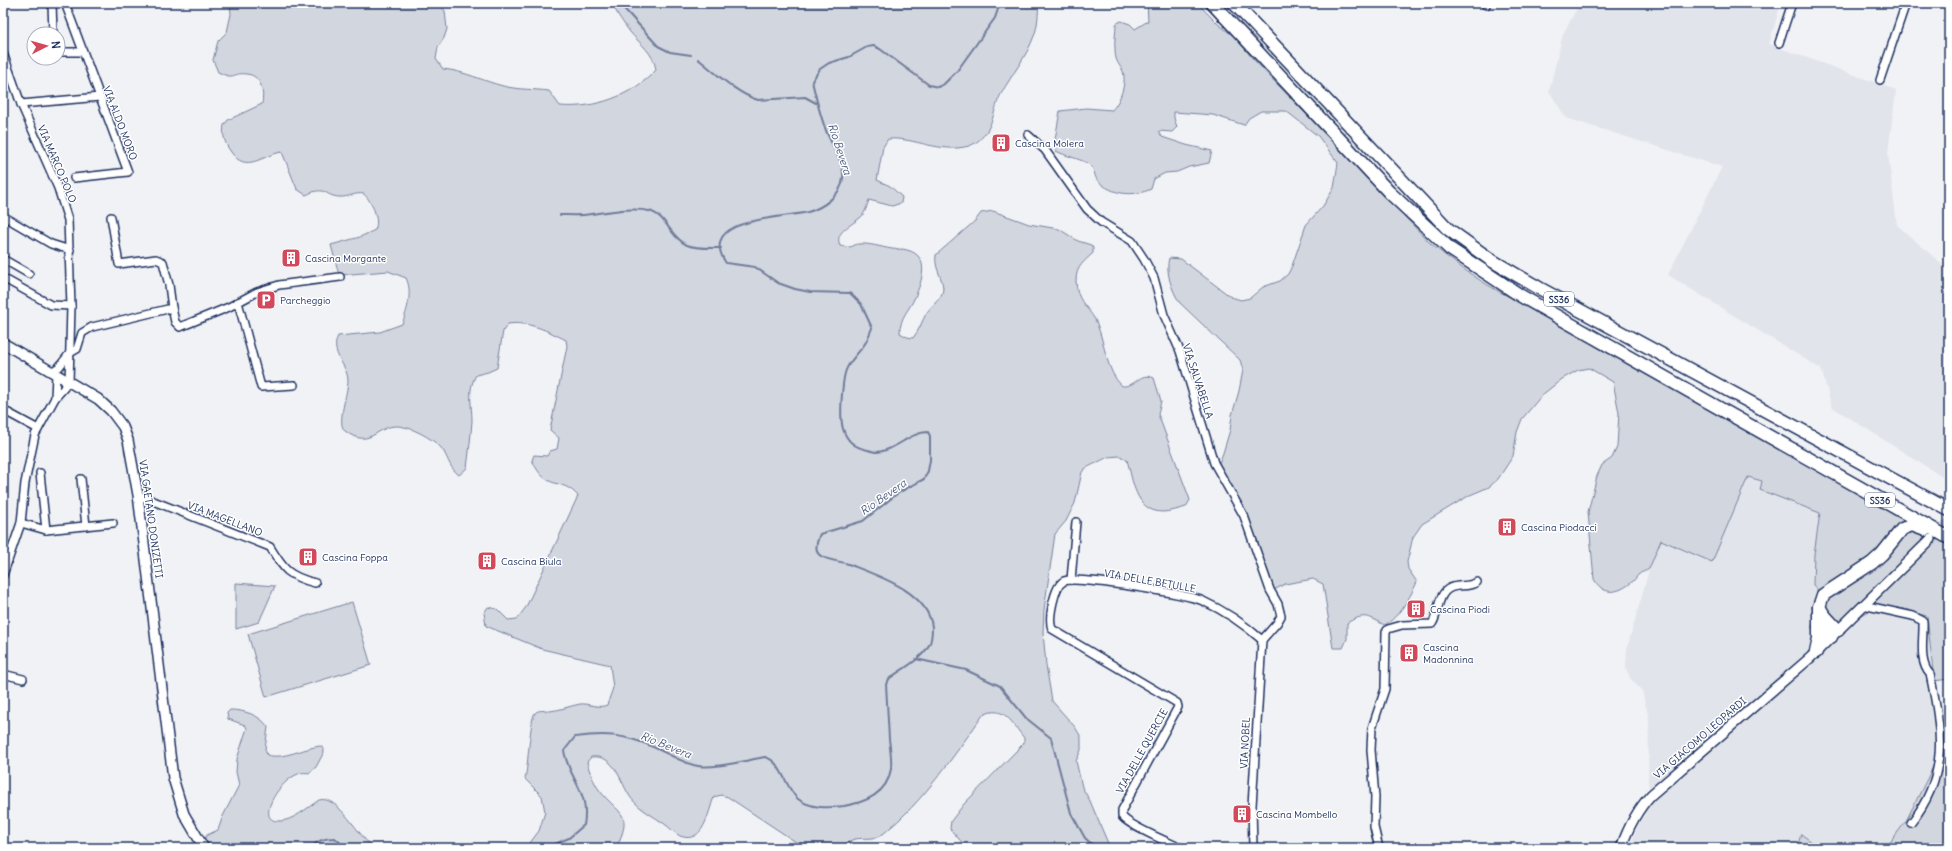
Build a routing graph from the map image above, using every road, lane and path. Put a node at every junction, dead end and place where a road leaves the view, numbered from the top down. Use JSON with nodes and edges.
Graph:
{"nodes":[{"id":1,"x":52,"y":3,"type":"edge"},
{"id":2,"x":65,"y":3,"type":"edge"},
{"id":3,"x":1212,"y":3,"type":"edge"},
{"id":4,"x":1234,"y":3,"type":"edge"},
{"id":5,"x":1792,"y":3,"type":"edge"},
{"id":6,"x":1906,"y":3,"type":"edge"},
{"id":7,"x":53,"y":26,"type":"edge"},
{"id":8,"x":1779,"y":43,"type":"dead end"},
{"id":9,"x":66,"y":52,"type":"edge"},
{"id":10,"x":83,"y":52,"type":"junction"},
{"id":11,"x":3,"y":53,"type":"edge"},
{"id":12,"x":1880,"y":80,"type":"dead end"},
{"id":13,"x":100,"y":97,"type":"junction"},
{"id":14,"x":21,"y":104,"type":"junction"},
{"id":15,"x":1028,"y":135,"type":"dead end"},
{"id":16,"x":74,"y":178,"type":"dead end"},
{"id":17,"x":3,"y":216,"type":"edge"},
{"id":18,"x":111,"y":217,"type":"dead end"},
{"id":19,"x":70,"y":250,"type":"junction"},
{"id":20,"x":3,"y":259,"type":"edge"},
{"id":21,"x":29,"y":274,"type":"dead end"},
{"id":22,"x":340,"y":277,"type":"dead end"},
{"id":23,"x":3,"y":278,"type":"edge"},
{"id":24,"x":238,"y":302,"type":"junction"},
{"id":25,"x":71,"y":306,"type":"junction"},
{"id":26,"x":172,"y":308,"type":"junction"},
{"id":27,"x":3,"y":343,"type":"edge"},
{"id":28,"x":70,"y":353,"type":"junction"},
{"id":29,"x":54,"y":373,"type":"junction"},
{"id":30,"x":67,"y":382,"type":"junction"},
{"id":31,"x":294,"y":385,"type":"dead end"},
{"id":32,"x":54,"y":398,"type":"junction"},
{"id":33,"x":3,"y":410,"type":"edge"},
{"id":34,"x":38,"y":429,"type":"junction"},
{"id":35,"x":1811,"y":461,"type":"junction"},
{"id":36,"x":40,"y":473,"type":"dead end"},
{"id":37,"x":80,"y":480,"type":"dead end"},
{"id":38,"x":138,"y":495,"type":"junction"},
{"id":39,"x":1949,"y":510,"type":"edge"},
{"id":40,"x":1076,"y":522,"type":"dead end"},
{"id":41,"x":21,"y":523,"type":"junction"},
{"id":42,"x":113,"y":523,"type":"dead end"},
{"id":43,"x":86,"y":526,"type":"junction"},
{"id":44,"x":46,"y":530,"type":"junction"},
{"id":45,"x":1896,"y":535,"type":"junction"},
{"id":46,"x":1949,"y":538,"type":"edge"},
{"id":47,"x":1931,"y":540,"type":"tunnel mouth"},
{"id":48,"x":1949,"y":543,"type":"edge"},
{"id":49,"x":3,"y":575,"type":"edge"},
{"id":50,"x":1070,"y":580,"type":"junction"},
{"id":51,"x":1477,"y":582,"type":"dead end"},
{"id":52,"x":315,"y":583,"type":"dead end"},
{"id":53,"x":1863,"y":605,"type":"junction"},
{"id":54,"x":1819,"y":607,"type":"junction"},
{"id":55,"x":1819,"y":627,"type":"junction"},
{"id":56,"x":1835,"y":633,"type":"junction"},
{"id":57,"x":1262,"y":640,"type":"junction"},
{"id":58,"x":1813,"y":655,"type":"junction"},
{"id":59,"x":3,"y":674,"type":"edge"},
{"id":60,"x":23,"y":679,"type":"dead end"},
{"id":61,"x":1911,"y":823,"type":"dead end"},
{"id":62,"x":203,"y":846,"type":"edge"},
{"id":63,"x":1181,"y":848,"type":"edge"},
{"id":64,"x":1253,"y":848,"type":"edge"},
{"id":65,"x":1379,"y":848,"type":"edge"},
{"id":66,"x":1621,"y":848,"type":"edge"}],
"edges":[{"from":1,"to":7,"type":"street"},
{"from":2,"to":10,"type":"street","name":"VIA ALDO MORO"},
{"from":3,"to":35,"type":"highway","number":"SS36"},
{"from":4,"to":39,"type":"highway","number":"SS36"},
{"from":5,"to":8,"type":"street"},
{"from":6,"to":12,"type":"street"},
{"from":9,"to":10,"type":"street"},
{"from":10,"to":13,"type":"street","name":"VIA ALDO MORO"},
{"from":11,"to":14,"type":"street","name":"VIA MARCO POLO"},
{"from":13,"to":14,"type":"street"},
{"from":13,"to":16,"type":"street","name":"VIA ALDO MORO"},
{"from":14,"to":19,"type":"street","name":"VIA MARCO POLO"},
{"from":15,"to":57,"type":"street","name":"VIA SALVABELLA"},
{"from":17,"to":19,"type":"street"},
{"from":18,"to":26,"type":"street"},
{"from":19,"to":25,"type":"street","name":"VIA MARCO POLO"},
{"from":20,"to":21,"type":"street"},
{"from":22,"to":24,"type":"street"},
{"from":23,"to":25,"type":"street"},
{"from":24,"to":26,"type":"street"},
{"from":24,"to":31,"type":"street"},
{"from":25,"to":28,"type":"street","name":"VIA MARCO POLO"},
{"from":26,"to":28,"type":"street"},
{"from":27,"to":29,"type":"street","name":"VIA GAETANO DONIZETTI"},
{"from":28,"to":29,"type":"street"},
{"from":28,"to":30,"type":"street","name":"VIA MARCO POLO"},
{"from":29,"to":30,"type":"street","name":"VIA GAETANO DONIZETTI"},
{"from":29,"to":32,"type":"street"},
{"from":30,"to":32,"type":"street"},
{"from":30,"to":38,"type":"street","name":"VIA GAETANO DONIZETTI"},
{"from":32,"to":34,"type":"street"},
{"from":33,"to":34,"type":"street"},
{"from":34,"to":41,"type":"street"},
{"from":35,"to":45,"type":"highway"},
{"from":35,"to":46,"type":"highway","number":"SS36"},
{"from":36,"to":44,"type":"street"},
{"from":37,"to":43,"type":"street"},
{"from":38,"to":52,"type":"street","name":"VIA MAGELLANO"},
{"from":38,"to":62,"type":"street","name":"VIA GAETANO DONIZETTI"},
{"from":40,"to":50,"type":"street"},
{"from":41,"to":44,"type":"street"},
{"from":41,"to":49,"type":"street"},
{"from":42,"to":43,"type":"street"},
{"from":43,"to":44,"type":"street"},
{"from":45,"to":48,"type":"highway"},
{"from":45,"to":54,"type":"highway"},
{"from":47,"to":53,"type":"street","name":"VIA GIACOMO LEOPARDI"},
{"from":50,"to":57,"type":"street","name":"VIA DELLE BETULLE"},
{"from":50,"to":63,"type":"street","name":"VIA DELLE QUERCIE"},
{"from":51,"to":65,"type":"street"},
{"from":53,"to":56,"type":"street","name":"VIA GIACOMO LEOPARDI"},
{"from":53,"to":61,"type":"street"},
{"from":54,"to":55,"type":"highway"},
{"from":54,"to":56,"type":"highway"},
{"from":55,"to":56,"type":"highway"},
{"from":55,"to":58,"type":"highway"},
{"from":56,"to":58,"type":"street","name":"VIA GIACOMO LEOPARDI"},
{"from":57,"to":64,"type":"street","name":"VIA NOBEL"},
{"from":58,"to":66,"type":"street","name":"VIA GIACOMO LEOPARDI"},
{"from":59,"to":60,"type":"street"}]}
